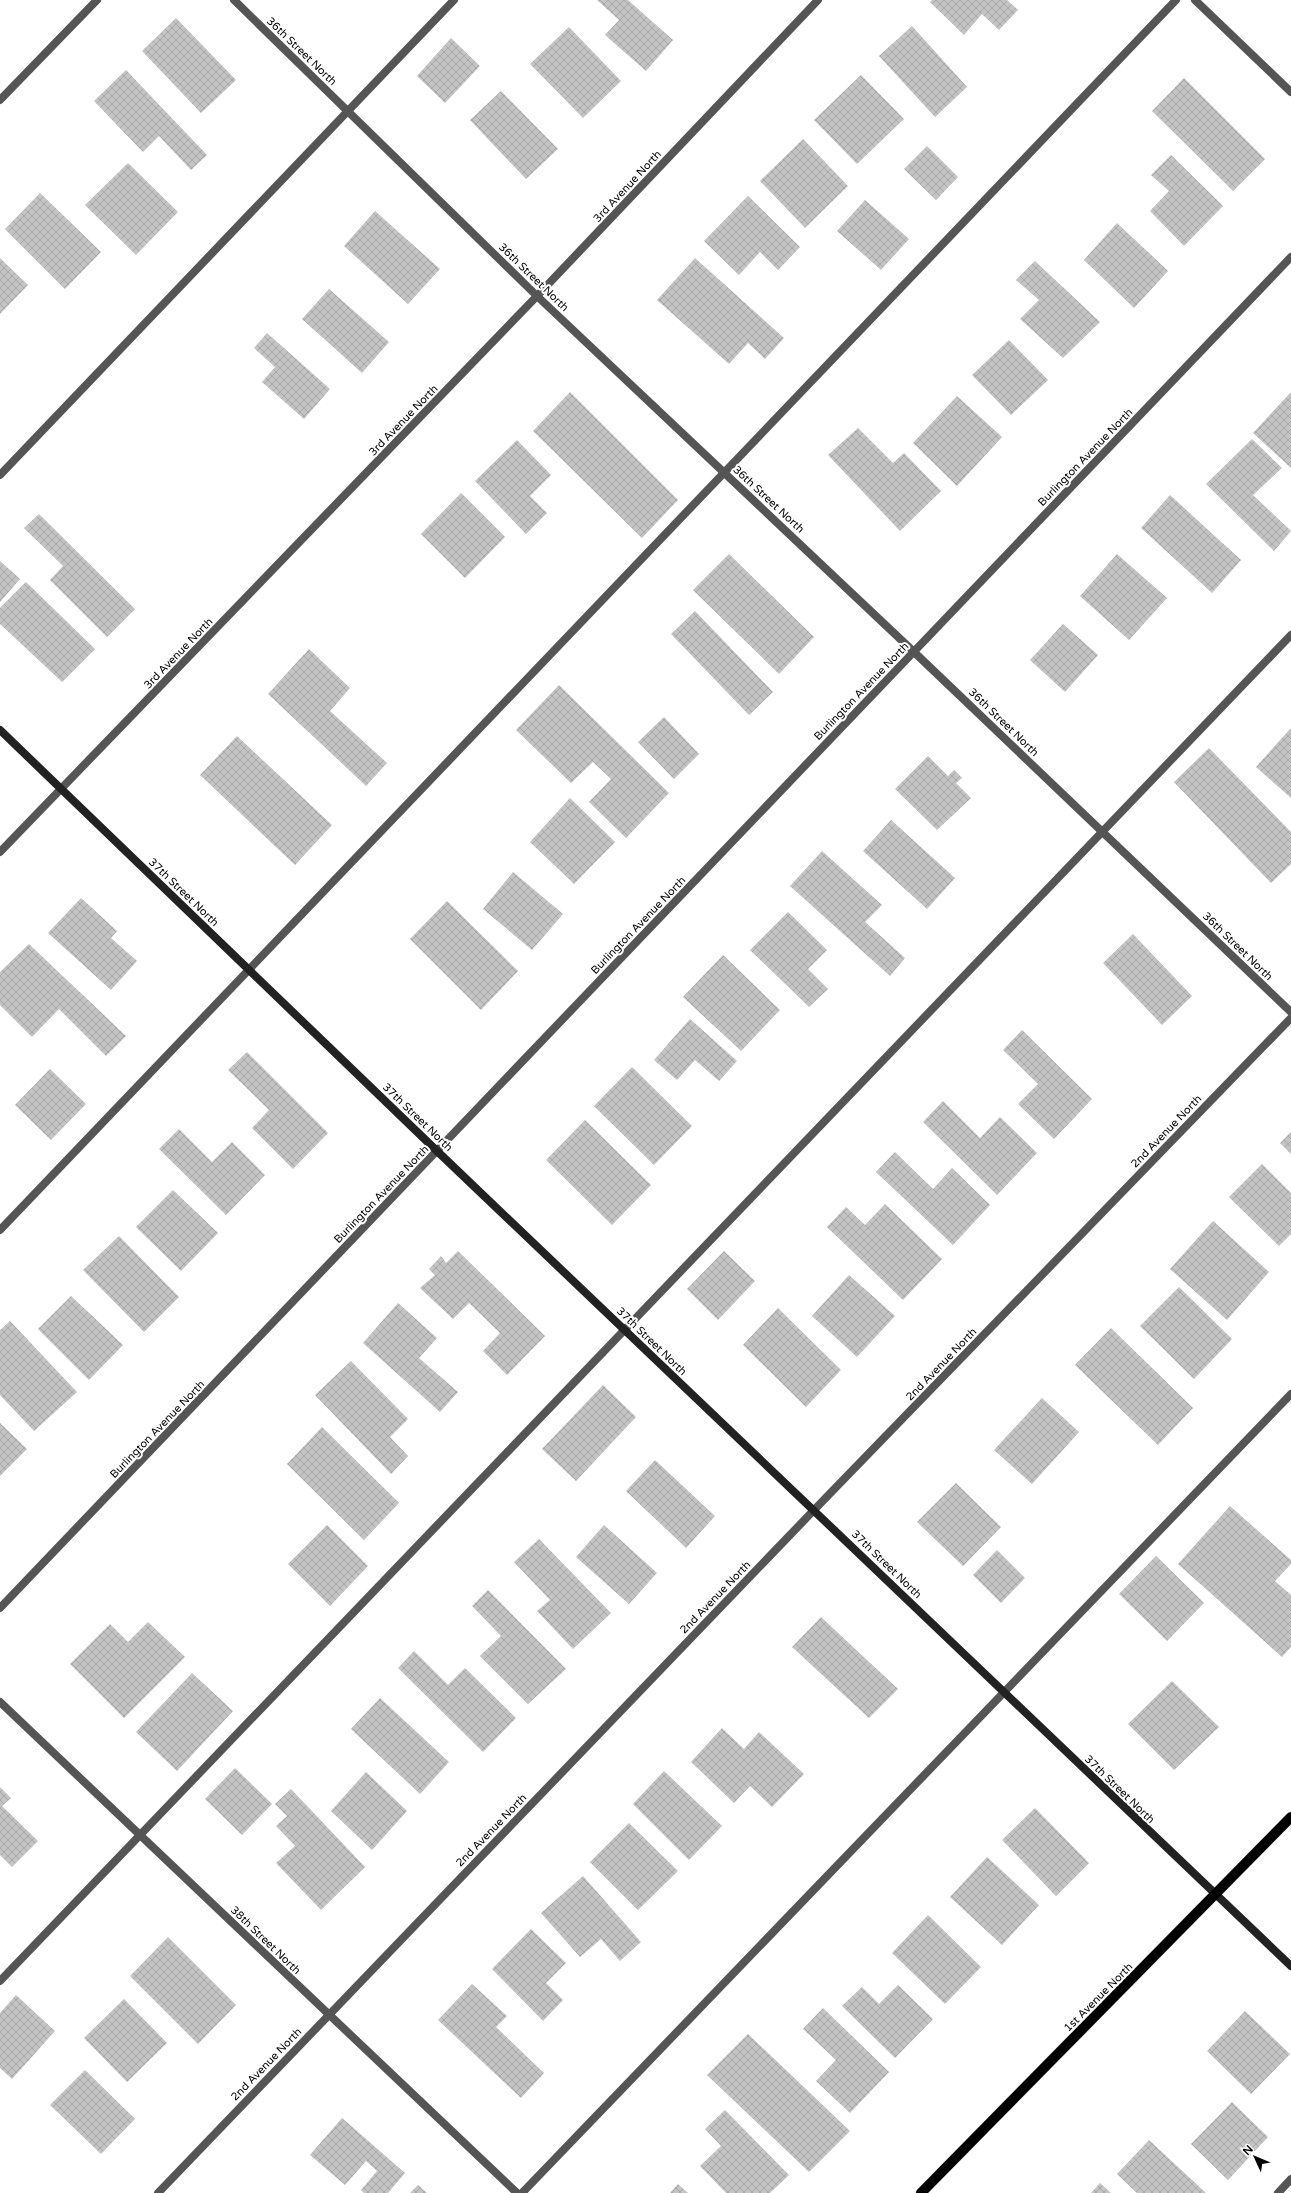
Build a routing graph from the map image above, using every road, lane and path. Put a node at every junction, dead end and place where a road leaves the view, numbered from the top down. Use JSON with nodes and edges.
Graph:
{"nodes":[{"id":1,"x":97,"y":0,"type":"edge"},
{"id":2,"x":234,"y":0,"type":"edge"},
{"id":3,"x":454,"y":0,"type":"edge"},
{"id":4,"x":818,"y":0,"type":"edge"},
{"id":5,"x":1176,"y":0,"type":"edge"},
{"id":6,"x":1195,"y":0,"type":"edge"},
{"id":7,"x":1291,"y":92,"type":"edge"},
{"id":8,"x":0,"y":100,"type":"edge"},
{"id":9,"x":348,"y":111,"type":"junction"},
{"id":10,"x":1291,"y":257,"type":"edge"},
{"id":11,"x":537,"y":296,"type":"junction"},
{"id":12,"x":724,"y":472,"type":"junction"},
{"id":13,"x":0,"y":475,"type":"edge"},
{"id":14,"x":1291,"y":635,"type":"edge"},
{"id":15,"x":914,"y":652,"type":"junction"},
{"id":16,"x":0,"y":730,"type":"edge"},
{"id":17,"x":62,"y":790,"type":"junction"},
{"id":18,"x":1101,"y":831,"type":"junction"},
{"id":19,"x":0,"y":852,"type":"edge"},
{"id":20,"x":249,"y":970,"type":"junction"},
{"id":21,"x":1291,"y":1012,"type":"edge"},
{"id":22,"x":1291,"y":1018,"type":"edge"},
{"id":23,"x":437,"y":1151,"type":"junction"},
{"id":24,"x":0,"y":1230,"type":"edge"},
{"id":25,"x":625,"y":1330,"type":"junction"},
{"id":26,"x":1291,"y":1394,"type":"edge"},
{"id":27,"x":814,"y":1510,"type":"junction"},
{"id":28,"x":0,"y":1608,"type":"edge"},
{"id":29,"x":1004,"y":1692,"type":"junction"},
{"id":30,"x":0,"y":1702,"type":"edge"},
{"id":31,"x":1291,"y":1817,"type":"edge"},
{"id":32,"x":140,"y":1835,"type":"junction"},
{"id":33,"x":1216,"y":1895,"type":"junction"},
{"id":34,"x":1291,"y":1966,"type":"edge"},
{"id":35,"x":0,"y":1981,"type":"edge"},
{"id":36,"x":329,"y":2015,"type":"junction"},
{"id":37,"x":1291,"y":2179,"type":"edge"},
{"id":38,"x":158,"y":2193,"type":"edge"},
{"id":39,"x":517,"y":2193,"type":"edge"},
{"id":40,"x":522,"y":2193,"type":"edge"},
{"id":41,"x":921,"y":2193,"type":"edge"},
{"id":42,"x":1278,"y":2193,"type":"edge"}],
"edges":[{"from":1,"to":8,"type":"street"},
{"from":2,"to":9,"type":"street","name":"36th Street North"},
{"from":3,"to":9,"type":"street"},
{"from":4,"to":11,"type":"street","name":"3rd Avenue North"},
{"from":5,"to":12,"type":"street"},
{"from":6,"to":7,"type":"street"},
{"from":9,"to":11,"type":"street","name":"36th Street North"},
{"from":9,"to":13,"type":"street"},
{"from":10,"to":15,"type":"street","name":"Burlington Avenue North"},
{"from":11,"to":12,"type":"street","name":"36th Street North"},
{"from":11,"to":17,"type":"street","name":"3rd Avenue North"},
{"from":12,"to":15,"type":"street","name":"36th Street North"},
{"from":12,"to":20,"type":"street"},
{"from":14,"to":18,"type":"street"},
{"from":15,"to":18,"type":"street","name":"36th Street North"},
{"from":15,"to":23,"type":"street","name":"Burlington Avenue North"},
{"from":16,"to":17,"type":"street","name":"37th Street North"},
{"from":17,"to":19,"type":"street","name":"3rd Avenue North"},
{"from":17,"to":20,"type":"street","name":"37th Street North"},
{"from":18,"to":21,"type":"street","name":"36th Street North"},
{"from":18,"to":25,"type":"street"},
{"from":20,"to":23,"type":"street","name":"37th Street North"},
{"from":20,"to":24,"type":"street"},
{"from":22,"to":27,"type":"street","name":"2nd Avenue North"},
{"from":23,"to":25,"type":"street","name":"37th Street North"},
{"from":23,"to":28,"type":"street","name":"Burlington Avenue North"},
{"from":25,"to":27,"type":"street","name":"37th Street North"},
{"from":25,"to":32,"type":"street"},
{"from":26,"to":29,"type":"street"},
{"from":27,"to":29,"type":"street","name":"37th Street North"},
{"from":27,"to":36,"type":"street","name":"2nd Avenue North"},
{"from":29,"to":33,"type":"street","name":"37th Street North"},
{"from":29,"to":40,"type":"street"},
{"from":30,"to":32,"type":"street","name":"38th Street North"},
{"from":31,"to":33,"type":"main road","name":"1st Avenue North"},
{"from":32,"to":35,"type":"street"},
{"from":32,"to":36,"type":"street","name":"38th Street North"},
{"from":33,"to":34,"type":"street","name":"37th Street North"},
{"from":33,"to":41,"type":"main road","name":"1st Avenue North"},
{"from":36,"to":38,"type":"street","name":"2nd Avenue North"},
{"from":36,"to":39,"type":"street","name":"38th Street North"},
{"from":37,"to":42,"type":"street"}]}
